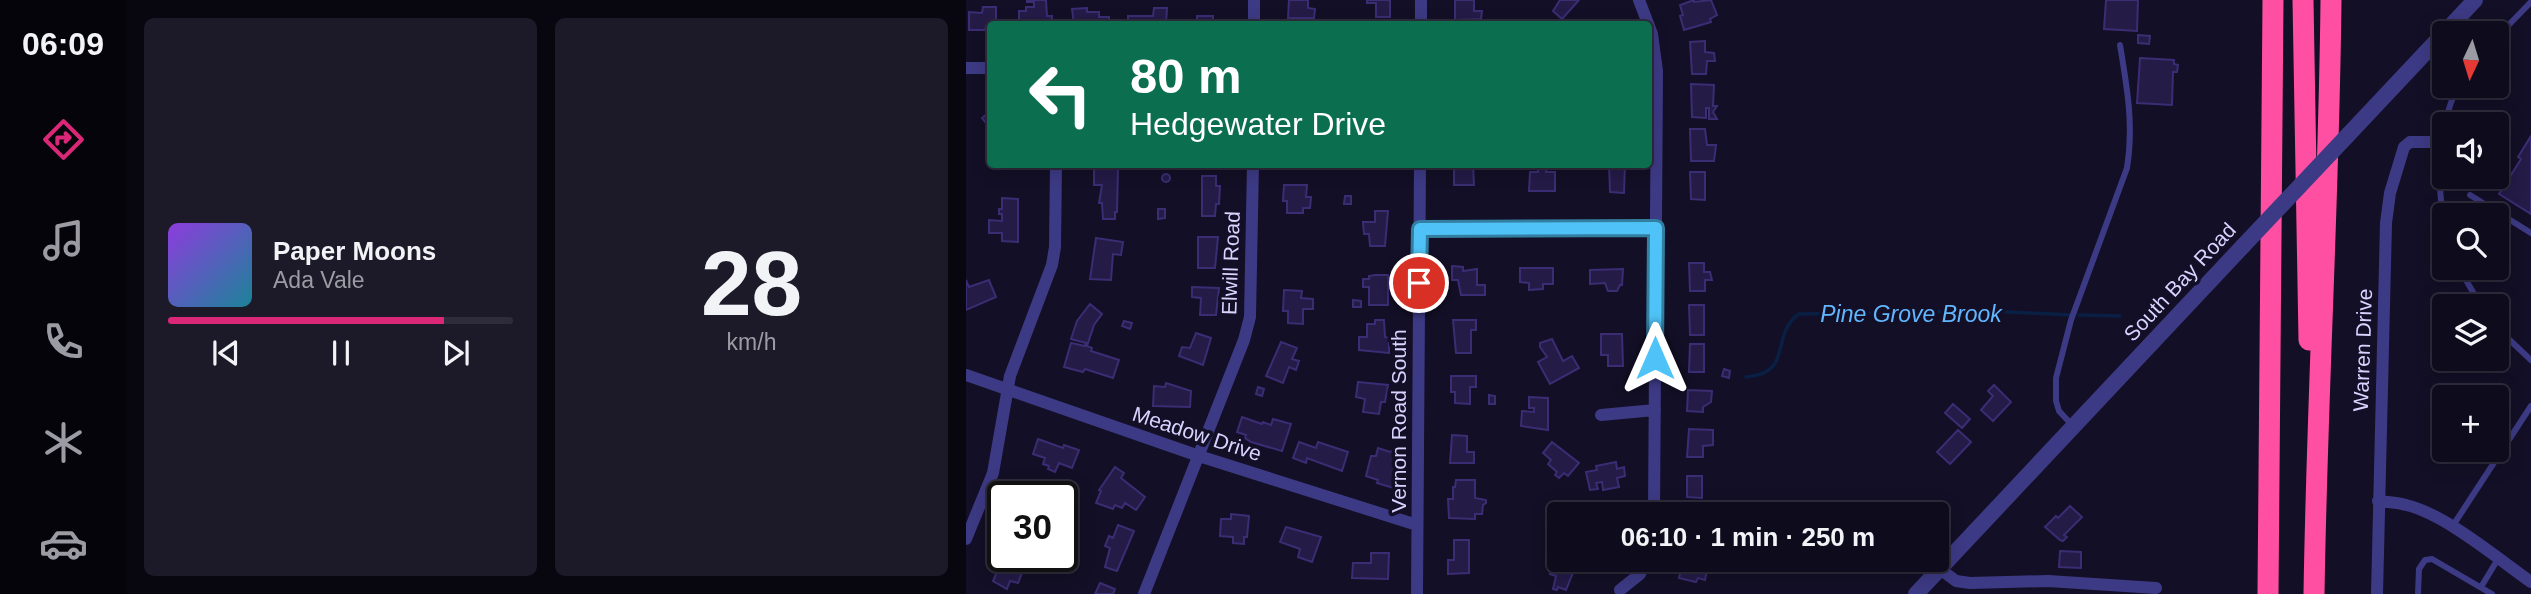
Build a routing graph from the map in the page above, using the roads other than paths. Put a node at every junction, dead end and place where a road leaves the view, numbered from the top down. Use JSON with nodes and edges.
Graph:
{"nodes":[{"id":1,"x":1254,"y":0,"type":"edge"},
{"id":2,"x":1421,"y":0,"type":"edge"},
{"id":3,"x":1639,"y":0,"type":"edge"},
{"id":4,"x":2260,"y":0,"type":"edge"},
{"id":5,"x":2273,"y":0,"type":"edge"},
{"id":6,"x":2303,"y":0,"type":"edge"},
{"id":7,"x":2331,"y":0,"type":"edge"},
{"id":8,"x":2475,"y":0,"type":"edge"},
{"id":9,"x":2531,"y":2,"type":"edge"},
{"id":10,"x":1254,"y":21,"type":"edge"},
{"id":11,"x":1421,"y":21,"type":"edge"},
{"id":12,"x":1646,"y":21,"type":"edge"},
{"id":13,"x":2510,"y":24,"type":"edge"},
{"id":14,"x":1652,"y":45,"type":"edge"},
{"id":15,"x":2120,"y":45,"type":"dead end"},
{"id":16,"x":966,"y":68,"type":"edge"},
{"id":17,"x":987,"y":68,"type":"edge"},
{"id":18,"x":2432,"y":142,"type":"edge"},
{"id":19,"x":1056,"y":168,"type":"edge"},
{"id":20,"x":1253,"y":168,"type":"edge"},
{"id":21,"x":1420,"y":168,"type":"edge"},
{"id":22,"x":2270,"y":182,"type":"junction"},
{"id":23,"x":2470,"y":195,"type":"dead end"},
{"id":24,"x":1656,"y":228,"type":"junction"},
{"id":25,"x":1420,"y":229,"type":"junction"},
{"id":26,"x":2531,"y":233,"type":"edge"},
{"id":27,"x":2509,"y":339,"type":"edge"},
{"id":28,"x":2531,"y":360,"type":"edge"},
{"id":29,"x":966,"y":375,"type":"edge"},
{"id":30,"x":1006,"y":390,"type":"junction"},
{"id":31,"x":2531,"y":406,"type":"edge"},
{"id":32,"x":1655,"y":410,"type":"junction"},
{"id":33,"x":1601,"y":415,"type":"dead end"},
{"id":34,"x":2073,"y":426,"type":"junction"},
{"id":35,"x":1199,"y":456,"type":"junction"},
{"id":36,"x":2378,"y":501,"type":"junction"},
{"id":37,"x":1654,"y":502,"type":"edge"},
{"id":38,"x":1417,"y":525,"type":"junction"},
{"id":39,"x":2452,"y":527,"type":"junction"},
{"id":40,"x":966,"y":538,"type":"edge"},
{"id":41,"x":1949,"y":559,"type":"edge"},
{"id":42,"x":2498,"y":559,"type":"junction"},
{"id":43,"x":1641,"y":572,"type":"edge"},
{"id":44,"x":1937,"y":572,"type":"edge"},
{"id":45,"x":1944,"y":572,"type":"edge"},
{"id":46,"x":2531,"y":582,"type":"edge"},
{"id":47,"x":2481,"y":587,"type":"junction"},
{"id":48,"x":2156,"y":588,"type":"dead end"},
{"id":49,"x":1620,"y":590,"type":"dead end"},
{"id":50,"x":2314,"y":592,"type":"edge"},
{"id":51,"x":1144,"y":594,"type":"edge"},
{"id":52,"x":1417,"y":594,"type":"edge"},
{"id":53,"x":1916,"y":594,"type":"edge"},
{"id":54,"x":2269,"y":594,"type":"edge"},
{"id":55,"x":2377,"y":594,"type":"edge"},
{"id":56,"x":2418,"y":594,"type":"edge"},
{"id":57,"x":2492,"y":594,"type":"edge"}],
"edges":[{"from":1,"to":10,"type":"street"},
{"from":2,"to":11,"type":"street"},
{"from":3,"to":12,"type":"street"},
{"from":4,"to":22,"type":"highway"},
{"from":5,"to":22,"type":"highway"},
{"from":6,"to":50,"type":"highway"},
{"from":7,"to":50,"type":"highway"},
{"from":8,"to":34,"type":"street","name":"South Bay Road","bridge":true},
{"from":9,"to":13,"type":"lane"},
{"from":14,"to":24,"type":"street"},
{"from":15,"to":34,"type":"lane"},
{"from":16,"to":17,"type":"street"},
{"from":18,"to":36,"type":"street","name":"Warren Drive"},
{"from":19,"to":30,"type":"street"},
{"from":20,"to":35,"type":"street","name":"Elwill Road"},
{"from":21,"to":25,"type":"street","name":"Vernon Road South"},
{"from":22,"to":54,"type":"highway"},
{"from":23,"to":26,"type":"lane"},
{"from":24,"to":25,"type":"street"},
{"from":24,"to":32,"type":"street"},
{"from":25,"to":38,"type":"street","name":"Vernon Road South"},
{"from":27,"to":28,"type":"lane"},
{"from":29,"to":30,"type":"street","name":"Meadow Drive"},
{"from":30,"to":35,"type":"street","name":"Meadow Drive"},
{"from":30,"to":40,"type":"street"},
{"from":31,"to":39,"type":"lane"},
{"from":32,"to":33,"type":"street"},
{"from":32,"to":37,"type":"street"},
{"from":34,"to":41,"type":"street","name":"South Bay Road"},
{"from":35,"to":38,"type":"street","name":"Meadow Drive"},
{"from":35,"to":51,"type":"street","name":"Elwill Road"},
{"from":36,"to":39,"type":"street"},
{"from":36,"to":55,"type":"street","name":"Warren Drive"},
{"from":38,"to":52,"type":"street","name":"Vernon Road South"},
{"from":39,"to":42,"type":"street"},
{"from":42,"to":46,"type":"street"},
{"from":42,"to":47,"type":"lane"},
{"from":43,"to":49,"type":"street"},
{"from":44,"to":53,"type":"street","name":"South Bay Road"},
{"from":45,"to":48,"type":"street"},
{"from":47,"to":56,"type":"lane"},
{"from":47,"to":57,"type":"lane"}]}
